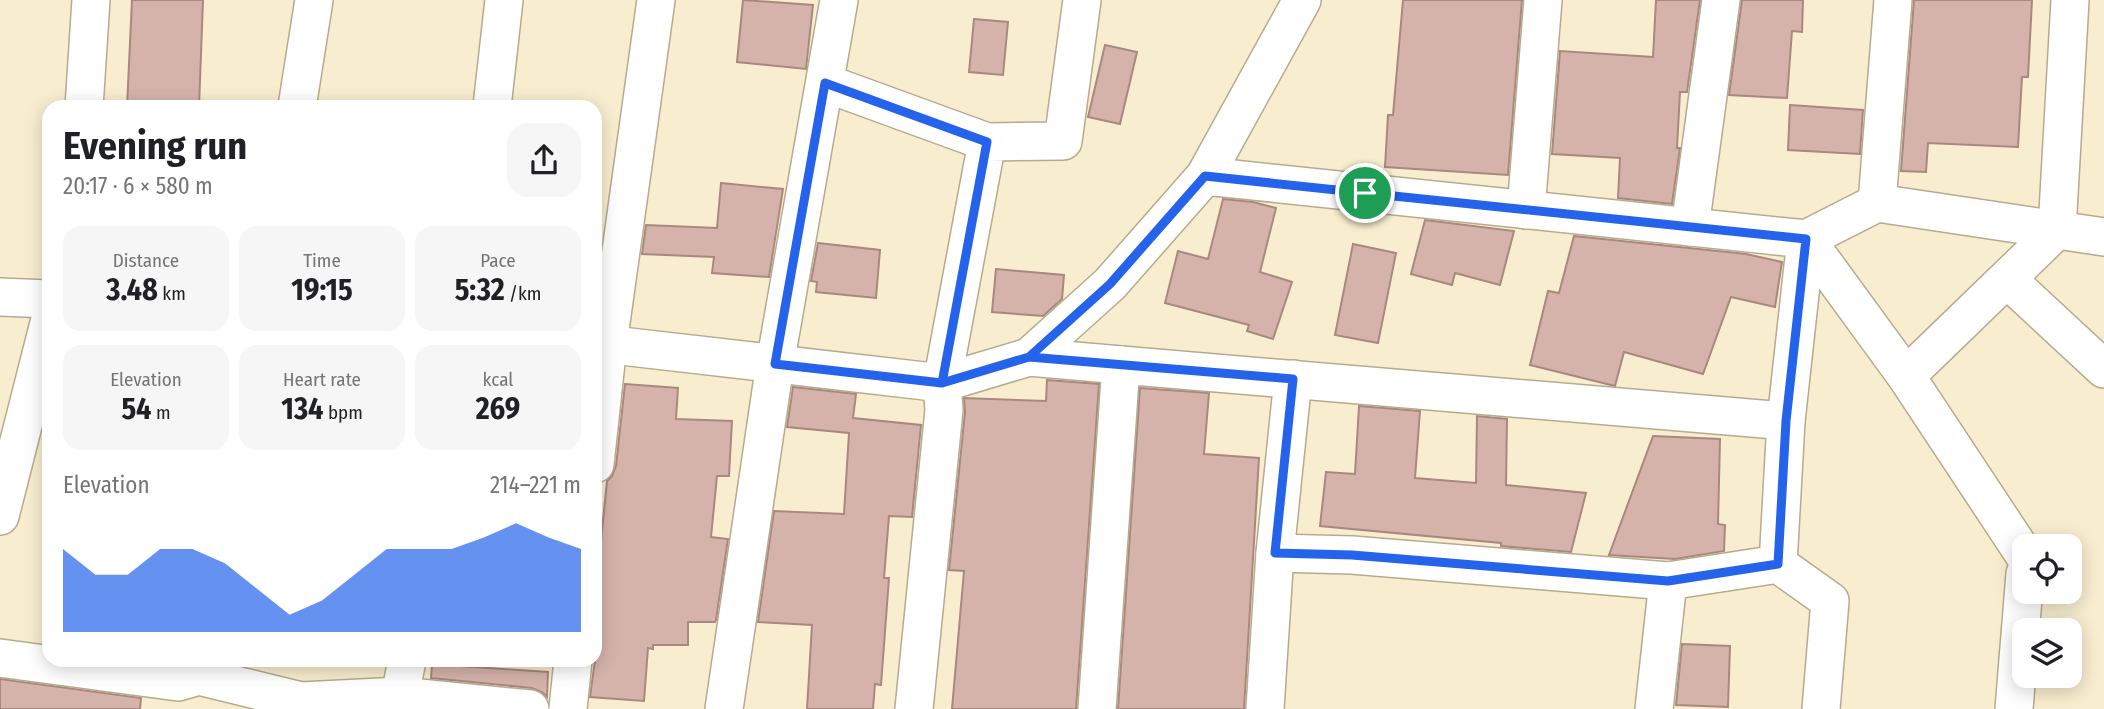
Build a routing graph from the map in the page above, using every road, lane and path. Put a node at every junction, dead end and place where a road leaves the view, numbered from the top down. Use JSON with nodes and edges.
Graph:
{"nodes":[{"id":1,"x":91,"y":0,"type":"edge"},
{"id":2,"x":314,"y":0,"type":"edge"},
{"id":3,"x":504,"y":0,"type":"edge"},
{"id":4,"x":656,"y":0,"type":"edge"},
{"id":5,"x":839,"y":0,"type":"edge"},
{"id":6,"x":1082,"y":0,"type":"edge"},
{"id":7,"x":1302,"y":0,"type":"edge"},
{"id":8,"x":1543,"y":0,"type":"edge"},
{"id":9,"x":1721,"y":0,"type":"edge"},
{"id":10,"x":1892,"y":0,"type":"edge"},
{"id":11,"x":2070,"y":0,"type":"edge"},
{"id":12,"x":825,"y":83,"type":"junction"},
{"id":13,"x":84,"y":100,"type":"edge"},
{"id":14,"x":298,"y":100,"type":"edge"},
{"id":15,"x":493,"y":100,"type":"edge"},
{"id":16,"x":987,"y":142,"type":"junction"},
{"id":17,"x":1205,"y":176,"type":"junction"},
{"id":18,"x":1877,"y":203,"type":"junction"},
{"id":19,"x":1526,"y":210,"type":"junction"},
{"id":20,"x":1690,"y":227,"type":"junction"},
{"id":21,"x":2057,"y":230,"type":"junction"},
{"id":22,"x":2104,"y":237,"type":"edge"},
{"id":23,"x":1806,"y":239,"type":"junction"},
{"id":24,"x":2007,"y":279,"type":"junction"},
{"id":25,"x":0,"y":297,"type":"edge"},
{"id":26,"x":42,"y":299,"type":"edge"},
{"id":27,"x":602,"y":344,"type":"edge"},
{"id":28,"x":42,"y":351,"type":"edge"},
{"id":29,"x":1029,"y":357,"type":"junction"},
{"id":30,"x":775,"y":364,"type":"junction"},
{"id":31,"x":1121,"y":365,"type":"junction"},
{"id":32,"x":2104,"y":369,"type":"edge"},
{"id":33,"x":1906,"y":376,"type":"junction"},
{"id":34,"x":1293,"y":379,"type":"junction"},
{"id":35,"x":942,"y":383,"type":"junction"},
{"id":36,"x":1786,"y":421,"type":"junction"},
{"id":37,"x":0,"y":516,"type":"edge"},
{"id":38,"x":2012,"y":536,"type":"edge"},
{"id":39,"x":1275,"y":553,"type":"junction"},
{"id":40,"x":1778,"y":564,"type":"junction"},
{"id":41,"x":1668,"y":581,"type":"junction"},
{"id":42,"x":2023,"y":604,"type":"edge"},
{"id":43,"x":0,"y":658,"type":"edge"},
{"id":44,"x":42,"y":663,"type":"edge"},
{"id":45,"x":70,"y":667,"type":"edge"},
{"id":46,"x":406,"y":667,"type":"edge"},
{"id":47,"x":572,"y":667,"type":"edge"},
{"id":48,"x":188,"y":682,"type":"edge"},
{"id":49,"x":400,"y":696,"type":"junction"},
{"id":50,"x":530,"y":709,"type":"edge"},
{"id":51,"x":568,"y":709,"type":"edge"},
{"id":52,"x":724,"y":709,"type":"edge"},
{"id":53,"x":914,"y":709,"type":"edge"},
{"id":54,"x":1097,"y":709,"type":"edge"},
{"id":55,"x":1265,"y":709,"type":"edge"},
{"id":56,"x":1654,"y":709,"type":"edge"},
{"id":57,"x":1821,"y":709,"type":"edge"},
{"id":58,"x":2014,"y":709,"type":"edge"}],
"edges":[{"from":1,"to":13,"type":"street"},
{"from":2,"to":14,"type":"street"},
{"from":3,"to":15,"type":"street"},
{"from":4,"to":27,"type":"street"},
{"from":5,"to":12,"type":"street"},
{"from":6,"to":16,"type":"street"},
{"from":7,"to":17,"type":"street"},
{"from":8,"to":19,"type":"street"},
{"from":9,"to":20,"type":"street"},
{"from":10,"to":18,"type":"street"},
{"from":11,"to":21,"type":"street"},
{"from":12,"to":16,"type":"street"},
{"from":12,"to":30,"type":"street"},
{"from":16,"to":35,"type":"street"},
{"from":17,"to":19,"type":"street"},
{"from":17,"to":29,"type":"street"},
{"from":18,"to":21,"type":"street"},
{"from":18,"to":23,"type":"street"},
{"from":19,"to":20,"type":"street"},
{"from":20,"to":23,"type":"street"},
{"from":21,"to":22,"type":"street"},
{"from":21,"to":24,"type":"street"},
{"from":23,"to":33,"type":"street"},
{"from":23,"to":36,"type":"street"},
{"from":24,"to":32,"type":"street"},
{"from":24,"to":33,"type":"street"},
{"from":25,"to":26,"type":"street"},
{"from":27,"to":30,"type":"street"},
{"from":28,"to":37,"type":"street"},
{"from":29,"to":31,"type":"street"},
{"from":29,"to":35,"type":"street"},
{"from":30,"to":35,"type":"street"},
{"from":30,"to":52,"type":"street"},
{"from":31,"to":34,"type":"street"},
{"from":31,"to":54,"type":"street"},
{"from":33,"to":38,"type":"street"},
{"from":34,"to":36,"type":"street"},
{"from":34,"to":39,"type":"street"},
{"from":35,"to":53,"type":"street"},
{"from":36,"to":40,"type":"street"},
{"from":39,"to":41,"type":"street"},
{"from":39,"to":55,"type":"street"},
{"from":40,"to":41,"type":"street"},
{"from":40,"to":57,"type":"street"},
{"from":41,"to":56,"type":"street"},
{"from":42,"to":58,"type":"street"},
{"from":43,"to":44,"type":"street"},
{"from":45,"to":48,"type":"street"},
{"from":46,"to":49,"type":"street"},
{"from":47,"to":51,"type":"street"},
{"from":48,"to":49,"type":"street"},
{"from":49,"to":50,"type":"street"}]}
